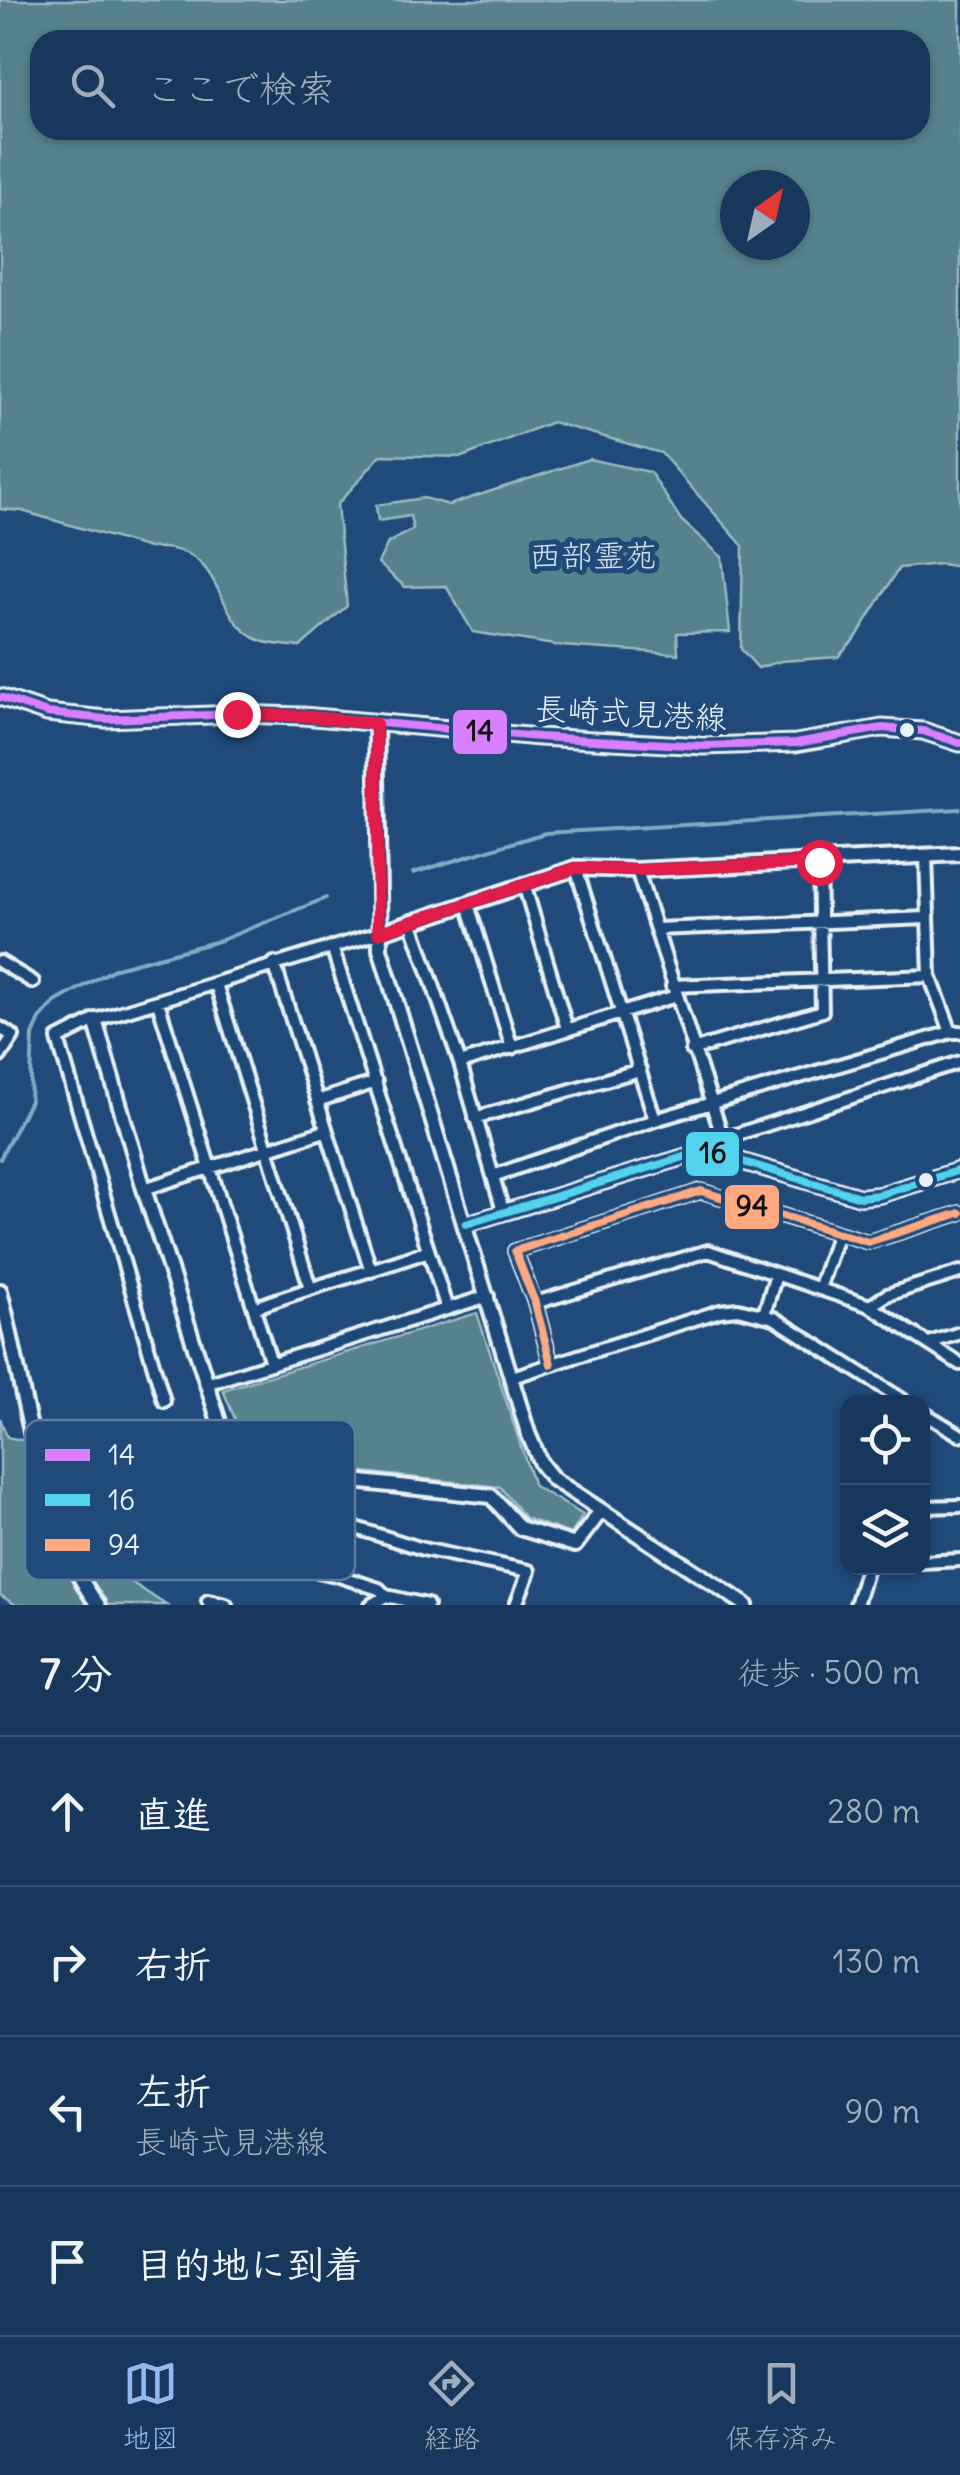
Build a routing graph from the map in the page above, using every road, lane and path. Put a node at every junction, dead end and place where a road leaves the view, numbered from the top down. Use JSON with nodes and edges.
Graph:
{"nodes":[{"id":1,"x":0,"y":696,"type":"edge"},
{"id":2,"x":376,"y":724,"type":"junction"},
{"id":3,"x":960,"y":742,"type":"edge"},
{"id":4,"x":960,"y":854,"type":"edge"},
{"id":5,"x":926,"y":855,"type":"junction"},
{"id":6,"x":819,"y":862,"type":"junction"},
{"id":7,"x":576,"y":868,"type":"junction"},
{"id":8,"x":637,"y":870,"type":"junction"},
{"id":9,"x":524,"y":884,"type":"junction"},
{"id":10,"x":468,"y":904,"type":"junction"},
{"id":11,"x":928,"y":918,"type":"junction"},
{"id":12,"x":410,"y":921,"type":"junction"},
{"id":13,"x":820,"y":923,"type":"junction"},
{"id":14,"x":656,"y":929,"type":"junction"},
{"id":15,"x":378,"y":933,"type":"junction"},
{"id":16,"x":332,"y":947,"type":"junction"},
{"id":17,"x":0,"y":962,"type":"edge"},
{"id":18,"x":274,"y":963,"type":"junction"},
{"id":19,"x":930,"y":976,"type":"junction"},
{"id":20,"x":823,"y":980,"type":"junction"},
{"id":21,"x":33,"y":982,"type":"dead end"},
{"id":22,"x":216,"y":984,"type":"junction"},
{"id":23,"x":674,"y":991,"type":"junction"},
{"id":24,"x":158,"y":1002,"type":"junction"},
{"id":25,"x":622,"y":1015,"type":"junction"},
{"id":26,"x":95,"y":1020,"type":"junction"},
{"id":27,"x":0,"y":1028,"type":"edge"},
{"id":28,"x":567,"y":1030,"type":"junction"},
{"id":29,"x":955,"y":1032,"type":"edge"},
{"id":30,"x":512,"y":1048,"type":"junction"},
{"id":31,"x":692,"y":1050,"type":"junction"},
{"id":32,"x":0,"y":1056,"type":"edge"},
{"id":33,"x":960,"y":1062,"type":"edge"},
{"id":34,"x":460,"y":1063,"type":"junction"},
{"id":35,"x":640,"y":1070,"type":"junction"},
{"id":36,"x":376,"y":1082,"type":"junction"},
{"id":37,"x":316,"y":1101,"type":"junction"},
{"id":38,"x":712,"y":1106,"type":"junction"},
{"id":39,"x":475,"y":1118,"type":"junction"},
{"id":40,"x":655,"y":1120,"type":"junction"},
{"id":41,"x":326,"y":1131,"type":"junction"},
{"id":42,"x":723,"y":1139,"type":"junction"},
{"id":43,"x":269,"y":1149,"type":"junction"},
{"id":44,"x":717,"y":1154,"type":"junction"},
{"id":45,"x":210,"y":1168,"type":"junction"},
{"id":46,"x":960,"y":1170,"type":"edge"},
{"id":47,"x":493,"y":1176,"type":"junction"},
{"id":48,"x":144,"y":1189,"type":"junction"},
{"id":49,"x":503,"y":1211,"type":"junction"},
{"id":50,"x":960,"y":1212,"type":"edge"},
{"id":51,"x":466,"y":1224,"type":"junction"},
{"id":52,"x":838,"y":1233,"type":"junction"},
{"id":53,"x":428,"y":1251,"type":"junction"},
{"id":54,"x":371,"y":1271,"type":"junction"},
{"id":55,"x":960,"y":1272,"type":"edge"},
{"id":56,"x":776,"y":1275,"type":"junction"},
{"id":57,"x":310,"y":1287,"type":"junction"},
{"id":58,"x":818,"y":1289,"type":"junction"},
{"id":59,"x":0,"y":1291,"type":"edge"},
{"id":60,"x":488,"y":1296,"type":"junction"},
{"id":61,"x":535,"y":1302,"type":"junction"},
{"id":62,"x":870,"y":1306,"type":"junction"},
{"id":63,"x":254,"y":1308,"type":"junction"},
{"id":64,"x":447,"y":1309,"type":"junction"},
{"id":65,"x":764,"y":1314,"type":"junction"},
{"id":66,"x":960,"y":1333,"type":"edge"},
{"id":67,"x":929,"y":1343,"type":"junction"},
{"id":68,"x":271,"y":1364,"type":"junction"},
{"id":69,"x":552,"y":1364,"type":"junction"},
{"id":70,"x":960,"y":1364,"type":"edge"},
{"id":71,"x":512,"y":1377,"type":"junction"},
{"id":72,"x":209,"y":1383,"type":"junction"},
{"id":73,"x":891,"y":1395,"type":"edge"},
{"id":74,"x":164,"y":1401,"type":"dead end"},
{"id":75,"x":930,"y":1417,"type":"edge"},
{"id":76,"x":31,"y":1420,"type":"edge"},
{"id":77,"x":220,"y":1420,"type":"edge"},
{"id":78,"x":960,"y":1435,"type":"edge"},
{"id":79,"x":355,"y":1481,"type":"edge"},
{"id":80,"x":960,"y":1506,"type":"edge"},
{"id":81,"x":930,"y":1507,"type":"edge"},
{"id":82,"x":601,"y":1511,"type":"junction"},
{"id":83,"x":355,"y":1528,"type":"edge"},
{"id":84,"x":960,"y":1560,"type":"edge"},
{"id":85,"x":930,"y":1562,"type":"edge"},
{"id":86,"x":865,"y":1575,"type":"edge"},
{"id":87,"x":81,"y":1580,"type":"edge"},
{"id":88,"x":351,"y":1580,"type":"edge"},
{"id":89,"x":386,"y":1596,"type":"junction"},
{"id":90,"x":208,"y":1602,"type":"dead end"},
{"id":91,"x":98,"y":1605,"type":"edge"},
{"id":92,"x":226,"y":1605,"type":"edge"},
{"id":93,"x":371,"y":1605,"type":"edge"},
{"id":94,"x":427,"y":1605,"type":"edge"},
{"id":95,"x":516,"y":1605,"type":"edge"},
{"id":96,"x":746,"y":1605,"type":"edge"},
{"id":97,"x":856,"y":1605,"type":"edge"}],
"edges":[{"from":1,"to":2,"type":"main road","name":"長崎式見港線"},
{"from":2,"to":3,"type":"main road","name":"長崎式見港線"},
{"from":2,"to":15,"type":"street"},
{"from":4,"to":5,"type":"street"},
{"from":5,"to":6,"type":"street"},
{"from":5,"to":11,"type":"street"},
{"from":6,"to":8,"type":"street"},
{"from":6,"to":13,"type":"street"},
{"from":7,"to":8,"type":"street"},
{"from":7,"to":9,"type":"street"},
{"from":7,"to":25,"type":"street"},
{"from":8,"to":14,"type":"street"},
{"from":9,"to":10,"type":"street"},
{"from":9,"to":28,"type":"street"},
{"from":10,"to":12,"type":"street"},
{"from":10,"to":30,"type":"street"},
{"from":11,"to":13,"type":"street"},
{"from":11,"to":19,"type":"street"},
{"from":12,"to":15,"type":"street"},
{"from":12,"to":34,"type":"street"},
{"from":13,"to":14,"type":"street"},
{"from":13,"to":20,"type":"street"},
{"from":14,"to":23,"type":"street"},
{"from":15,"to":16,"type":"street"},
{"from":15,"to":51,"type":"street"},
{"from":16,"to":18,"type":"street"},
{"from":16,"to":36,"type":"street"},
{"from":17,"to":21,"type":"street"},
{"from":18,"to":22,"type":"street"},
{"from":18,"to":37,"type":"street"},
{"from":19,"to":20,"type":"street"},
{"from":19,"to":29,"type":"street"},
{"from":20,"to":23,"type":"street"},
{"from":20,"to":31,"type":"street"},
{"from":22,"to":24,"type":"street"},
{"from":22,"to":43,"type":"street"},
{"from":23,"to":25,"type":"street"},
{"from":23,"to":31,"type":"street"},
{"from":24,"to":26,"type":"street"},
{"from":24,"to":45,"type":"street"},
{"from":25,"to":28,"type":"street"},
{"from":25,"to":35,"type":"street"},
{"from":26,"to":48,"type":"street"},
{"from":26,"to":74,"type":"street"},
{"from":27,"to":32,"type":"street"},
{"from":28,"to":30,"type":"street"},
{"from":29,"to":38,"type":"street"},
{"from":30,"to":34,"type":"street"},
{"from":31,"to":38,"type":"street"},
{"from":33,"to":42,"type":"street"},
{"from":34,"to":39,"type":"street"},
{"from":35,"to":39,"type":"street"},
{"from":35,"to":40,"type":"street"},
{"from":36,"to":37,"type":"street"},
{"from":36,"to":53,"type":"street"},
{"from":37,"to":41,"type":"street"},
{"from":38,"to":40,"type":"street"},
{"from":38,"to":42,"type":"street"},
{"from":39,"to":47,"type":"street"},
{"from":40,"to":47,"type":"street"},
{"from":41,"to":43,"type":"street"},
{"from":41,"to":54,"type":"street"},
{"from":42,"to":44,"type":"street"},
{"from":43,"to":45,"type":"street"},
{"from":43,"to":57,"type":"street"},
{"from":44,"to":46,"type":"street"},
{"from":44,"to":49,"type":"street"},
{"from":45,"to":48,"type":"street"},
{"from":45,"to":63,"type":"street"},
{"from":47,"to":49,"type":"street"},
{"from":48,"to":72,"type":"street"},
{"from":49,"to":51,"type":"street"},
{"from":50,"to":52,"type":"street"},
{"from":51,"to":60,"type":"street"},
{"from":52,"to":58,"type":"street"},
{"from":52,"to":61,"type":"street"},
{"from":53,"to":54,"type":"street"},
{"from":53,"to":64,"type":"street"},
{"from":54,"to":57,"type":"street"},
{"from":55,"to":62,"type":"street"},
{"from":56,"to":58,"type":"street"},
{"from":56,"to":61,"type":"street"},
{"from":56,"to":65,"type":"street"},
{"from":57,"to":63,"type":"street"},
{"from":58,"to":62,"type":"street"},
{"from":59,"to":76,"type":"street"},
{"from":60,"to":64,"type":"street"},
{"from":60,"to":71,"type":"street"},
{"from":61,"to":69,"type":"street"},
{"from":62,"to":67,"type":"street"},
{"from":63,"to":68,"type":"street"},
{"from":64,"to":68,"type":"street"},
{"from":65,"to":69,"type":"street"},
{"from":65,"to":73,"type":"street"},
{"from":66,"to":67,"type":"street"},
{"from":67,"to":70,"type":"street"},
{"from":68,"to":72,"type":"street"},
{"from":69,"to":71,"type":"street"},
{"from":71,"to":82,"type":"street"},
{"from":72,"to":77,"type":"street"},
{"from":75,"to":78,"type":"street"},
{"from":79,"to":82,"type":"street"},
{"from":80,"to":81,"type":"street"},
{"from":82,"to":96,"type":"street"},
{"from":83,"to":95,"type":"street"},
{"from":84,"to":85,"type":"street"},
{"from":86,"to":97,"type":"street"},
{"from":87,"to":91,"type":"street"},
{"from":88,"to":89,"type":"street"},
{"from":89,"to":93,"type":"street"},
{"from":89,"to":94,"type":"street"},
{"from":90,"to":92,"type":"street"}]}
